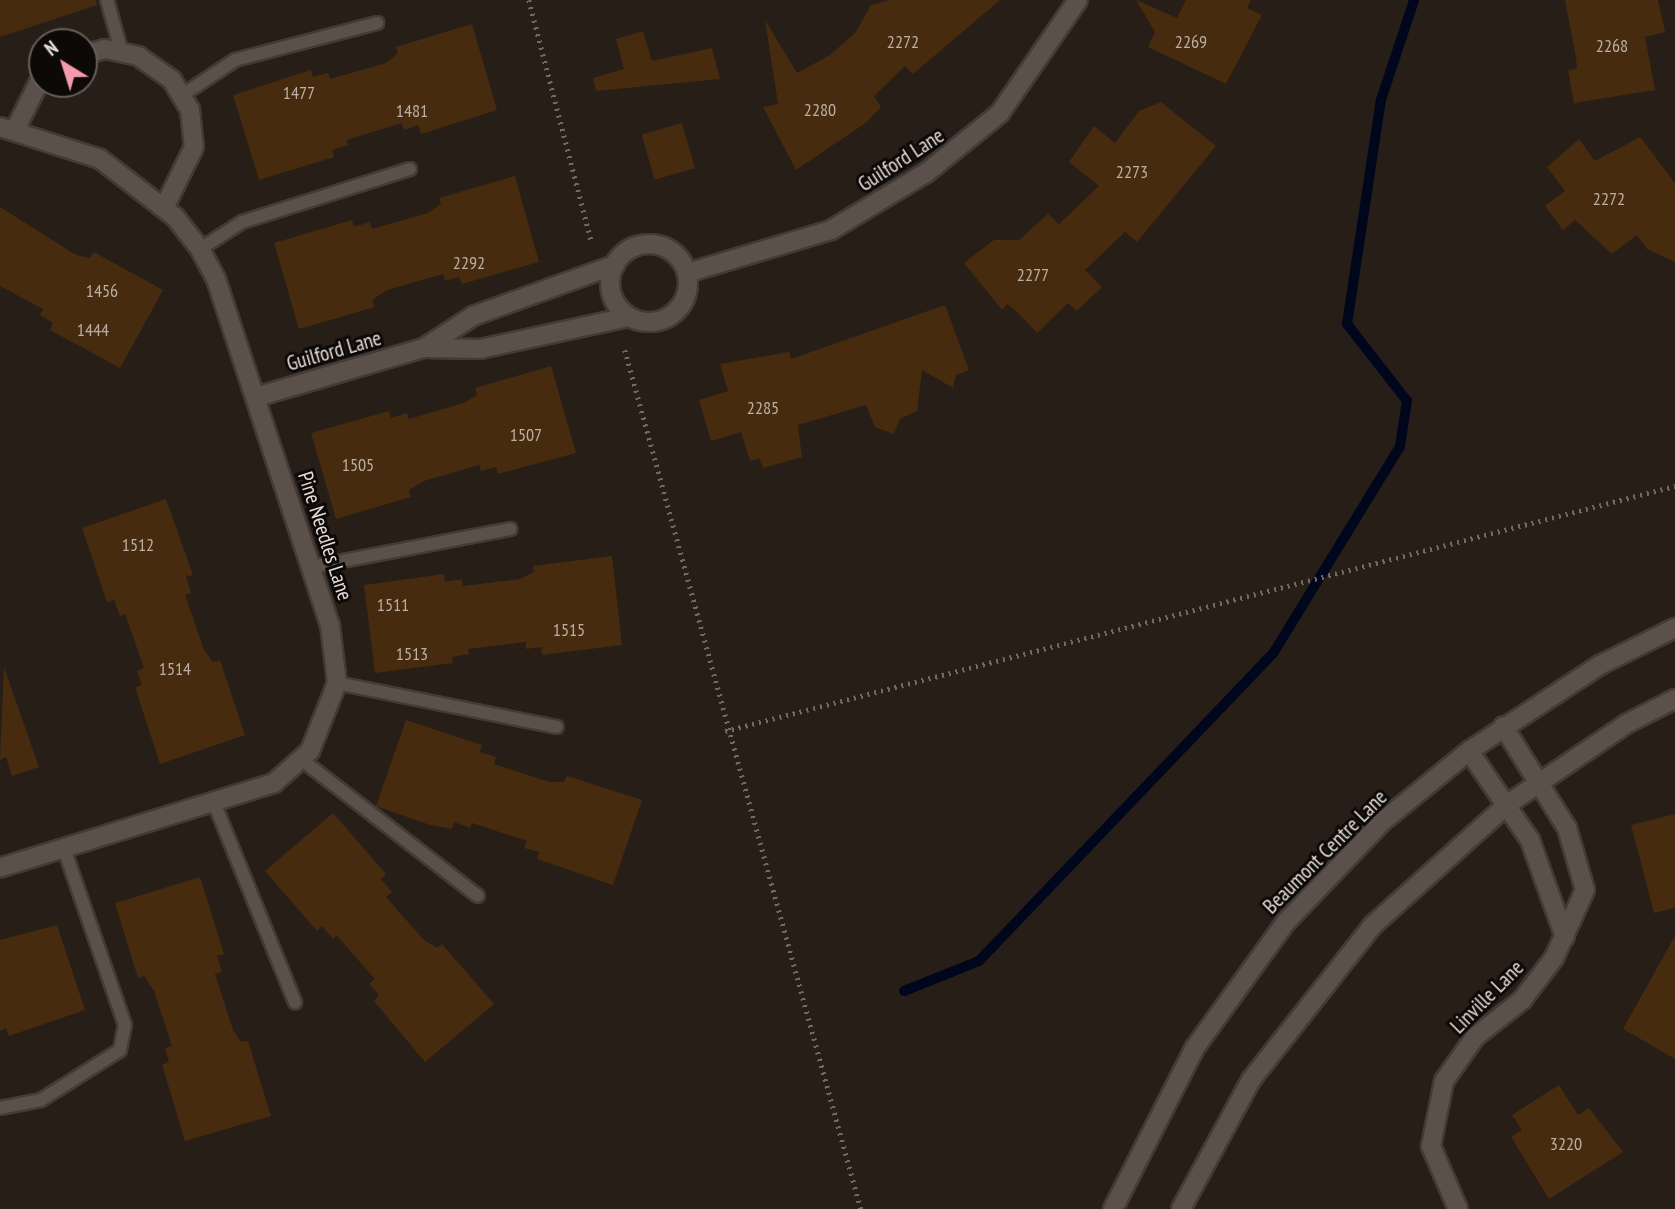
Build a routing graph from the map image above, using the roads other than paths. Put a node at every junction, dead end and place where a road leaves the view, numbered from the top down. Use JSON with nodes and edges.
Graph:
{"nodes":[{"id":1,"x":107,"y":0,"type":"edge"},
{"id":2,"x":1078,"y":0,"type":"edge"},
{"id":3,"x":377,"y":23,"type":"dead end"},
{"id":4,"x":122,"y":52,"type":"junction"},
{"id":5,"x":98,"y":54,"type":"edge"},
{"id":6,"x":181,"y":96,"type":"junction"},
{"id":7,"x":28,"y":97,"type":"edge"},
{"id":8,"x":8,"y":128,"type":"edge"},
{"id":9,"x":410,"y":169,"type":"dead end"},
{"id":10,"x":164,"y":208,"type":"junction"},
{"id":11,"x":200,"y":249,"type":"junction"},
{"id":12,"x":615,"y":265,"type":"junction"},
{"id":13,"x":687,"y":272,"type":"junction"},
{"id":14,"x":628,"y":317,"type":"junction"},
{"id":15,"x":424,"y":348,"type":"junction"},
{"id":16,"x":256,"y":397,"type":"junction"},
{"id":17,"x":510,"y":529,"type":"dead end"},
{"id":18,"x":311,"y":567,"type":"junction"},
{"id":19,"x":1675,"y":628,"type":"edge"},
{"id":20,"x":337,"y":683,"type":"junction"},
{"id":21,"x":1675,"y":699,"type":"edge"},
{"id":22,"x":1503,"y":726,"type":"junction"},
{"id":23,"x":556,"y":727,"type":"dead end"},
{"id":24,"x":1469,"y":751,"type":"junction"},
{"id":25,"x":302,"y":760,"type":"junction"},
{"id":26,"x":1541,"y":782,"type":"junction"},
{"id":27,"x":1508,"y":804,"type":"junction"},
{"id":28,"x":215,"y":805,"type":"junction"},
{"id":29,"x":64,"y":849,"type":"junction"},
{"id":30,"x":0,"y":867,"type":"edge"},
{"id":31,"x":478,"y":896,"type":"dead end"},
{"id":32,"x":1565,"y":937,"type":"junction"},
{"id":33,"x":295,"y":1002,"type":"dead end"},
{"id":34,"x":0,"y":1108,"type":"edge"},
{"id":35,"x":1114,"y":1209,"type":"edge"},
{"id":36,"x":1181,"y":1209,"type":"edge"},
{"id":37,"x":1458,"y":1209,"type":"edge"}],
"edges":[{"from":1,"to":4,"type":"lane"},
{"from":2,"to":13,"type":"street","name":"Guilford Lane"},
{"from":3,"to":6,"type":"lane"},
{"from":4,"to":5,"type":"street"},
{"from":4,"to":6,"type":"street"},
{"from":6,"to":10,"type":"street"},
{"from":7,"to":8,"type":"street"},
{"from":8,"to":10,"type":"street","name":"Pine Needles Lane"},
{"from":9,"to":11,"type":"lane"},
{"from":10,"to":11,"type":"street","name":"Pine Needles Lane"},
{"from":11,"to":16,"type":"street","name":"Pine Needles Lane"},
{"from":12,"to":13,"type":"street","name":"Guilford Lane"},
{"from":12,"to":14,"type":"street"},
{"from":12,"to":15,"type":"street","name":"Guilford Lane"},
{"from":13,"to":14,"type":"street","name":"Guilford Lane"},
{"from":14,"to":15,"type":"street","name":"Guilford Lane"},
{"from":15,"to":16,"type":"street","name":"Guilford Lane"},
{"from":16,"to":18,"type":"street","name":"Pine Needles Lane"},
{"from":17,"to":18,"type":"lane"},
{"from":18,"to":20,"type":"street","name":"Pine Needles Lane"},
{"from":19,"to":22,"type":"street","name":"Beaumont Centre Lane"},
{"from":20,"to":23,"type":"lane"},
{"from":20,"to":25,"type":"street","name":"Pine Needles Lane"},
{"from":21,"to":26,"type":"street"},
{"from":22,"to":24,"type":"street","name":"Beaumont Centre Lane"},
{"from":22,"to":26,"type":"street","name":"Linville Lane"},
{"from":24,"to":27,"type":"street"},
{"from":24,"to":35,"type":"street","name":"Beaumont Centre Lane"},
{"from":25,"to":28,"type":"street","name":"Pine Needles Lane"},
{"from":25,"to":31,"type":"lane"},
{"from":26,"to":27,"type":"street"},
{"from":26,"to":32,"type":"street","name":"Linville Lane"},
{"from":27,"to":32,"type":"street"},
{"from":27,"to":36,"type":"street"},
{"from":28,"to":29,"type":"street","name":"Pine Needles Lane"},
{"from":28,"to":33,"type":"lane"},
{"from":29,"to":30,"type":"street","name":"Pine Needles Lane"},
{"from":29,"to":34,"type":"lane"},
{"from":32,"to":37,"type":"street","name":"Linville Lane"}]}
